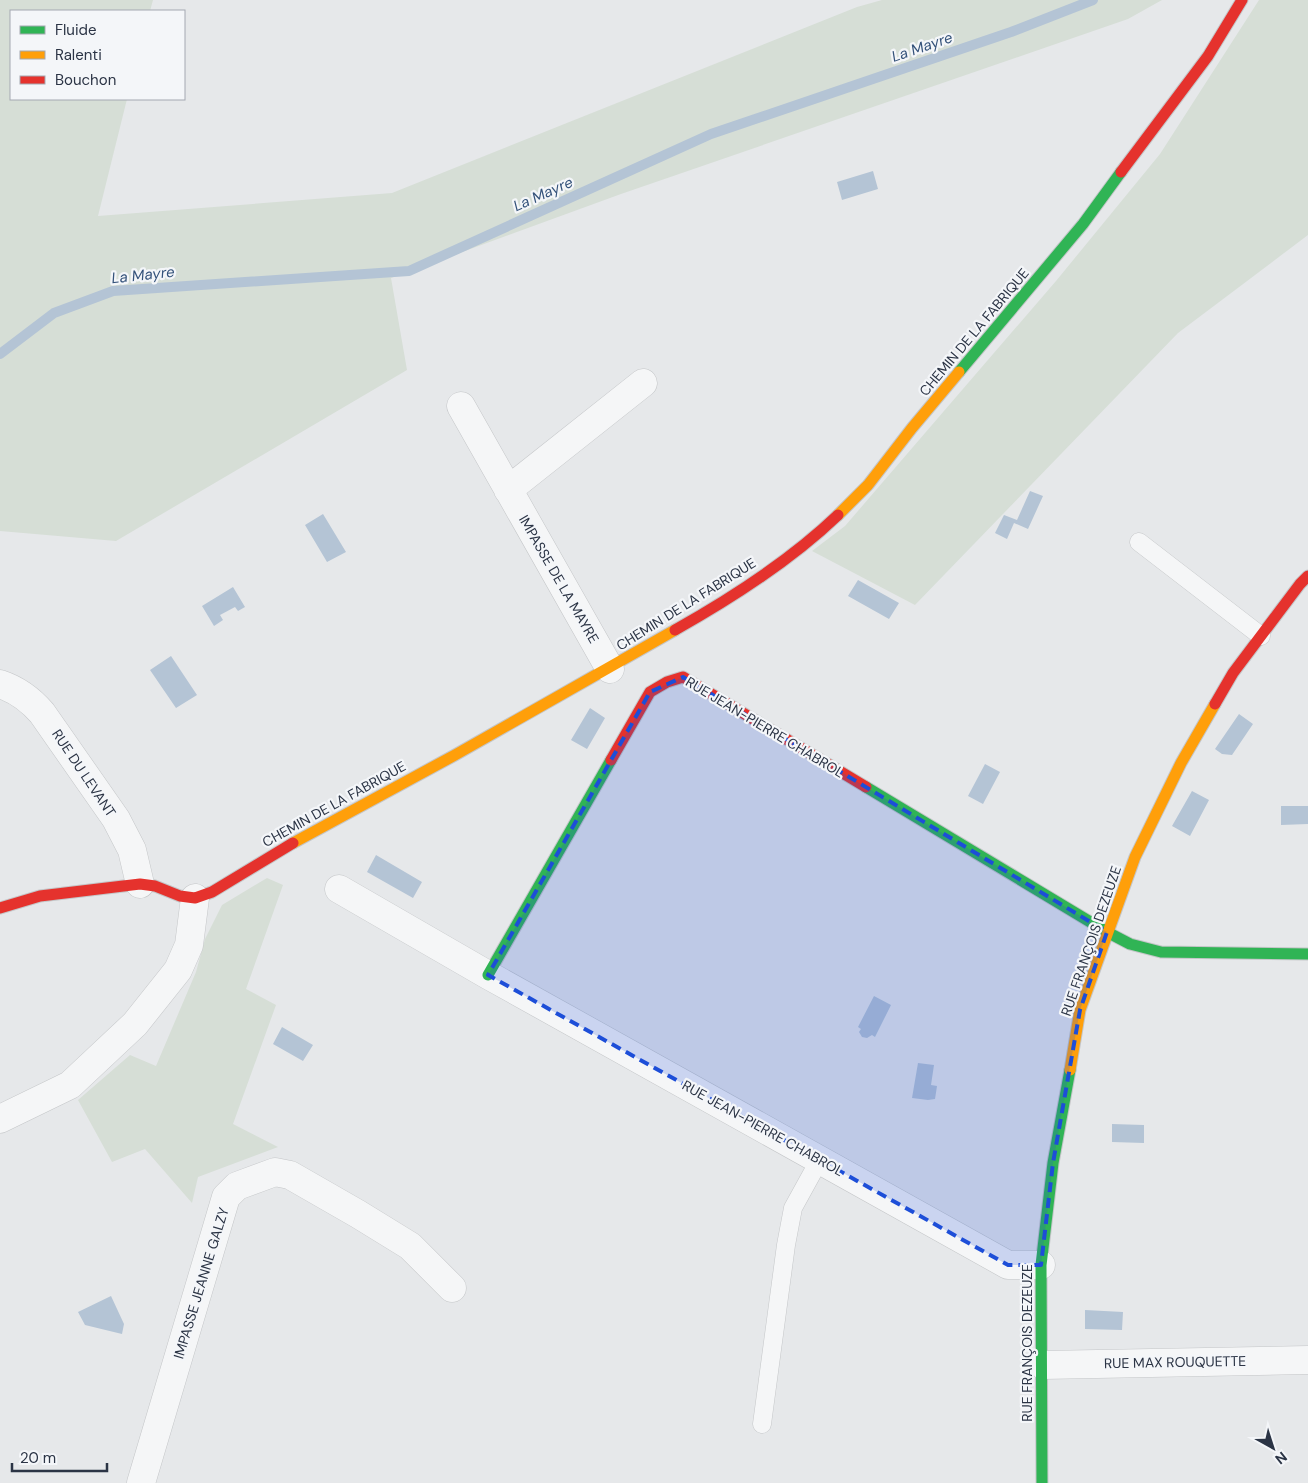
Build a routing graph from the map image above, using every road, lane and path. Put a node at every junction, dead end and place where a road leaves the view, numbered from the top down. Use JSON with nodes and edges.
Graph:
{"nodes":[{"id":1,"x":1242,"y":0,"type":"edge"},
{"id":2,"x":643,"y":383,"type":"dead end"},
{"id":3,"x":461,"y":406,"type":"dead end"},
{"id":4,"x":508,"y":490,"type":"junction"},
{"id":5,"x":1139,"y":542,"type":"dead end"},
{"id":6,"x":1308,"y":576,"type":"edge"},
{"id":7,"x":1261,"y":636,"type":"junction"},
{"id":8,"x":610,"y":668,"type":"junction"},
{"id":9,"x":0,"y":684,"type":"edge"},
{"id":10,"x":140,"y":884,"type":"junction"},
{"id":11,"x":339,"y":889,"type":"dead end"},
{"id":12,"x":195,"y":898,"type":"junction"},
{"id":13,"x":0,"y":908,"type":"edge"},
{"id":14,"x":1107,"y":932,"type":"junction"},
{"id":15,"x":1308,"y":954,"type":"edge"},
{"id":16,"x":488,"y":975,"type":"junction"},
{"id":17,"x":0,"y":1119,"type":"edge"},
{"id":18,"x":820,"y":1159,"type":"junction"},
{"id":19,"x":1041,"y":1265,"type":"junction"},
{"id":20,"x":452,"y":1288,"type":"dead end"},
{"id":21,"x":1308,"y":1360,"type":"edge"},
{"id":22,"x":1042,"y":1364,"type":"junction"},
{"id":23,"x":762,"y":1424,"type":"dead end"},
{"id":24,"x":141,"y":1483,"type":"edge"},
{"id":25,"x":1042,"y":1483,"type":"edge"}],
"edges":[{"from":1,"to":8,"type":"street","name":"CHEMIN DE LA FABRIQUE"},
{"from":2,"to":4,"type":"street"},
{"from":3,"to":4,"type":"street","name":"IMPASSE DE LA MAYRE"},
{"from":4,"to":8,"type":"street","name":"IMPASSE DE LA MAYRE"},
{"from":5,"to":7,"type":"lane"},
{"from":6,"to":7,"type":"street","name":"RUE FRANÇOIS DEZEUZE"},
{"from":7,"to":14,"type":"street","name":"RUE FRANÇOIS DEZEUZE"},
{"from":8,"to":12,"type":"street","name":"CHEMIN DE LA FABRIQUE"},
{"from":9,"to":10,"type":"street","name":"RUE DU LEVANT"},
{"from":10,"to":12,"type":"street"},
{"from":10,"to":13,"type":"street"},
{"from":11,"to":16,"type":"street","name":"RUE JEAN-PIERRE CHABROL"},
{"from":12,"to":17,"type":"street"},
{"from":14,"to":15,"type":"street"},
{"from":14,"to":16,"type":"street","name":"RUE JEAN-PIERRE CHABROL"},
{"from":14,"to":19,"type":"street","name":"RUE FRANÇOIS DEZEUZE"},
{"from":16,"to":18,"type":"street","name":"RUE JEAN-PIERRE CHABROL"},
{"from":18,"to":19,"type":"street","name":"RUE JEAN-PIERRE CHABROL"},
{"from":18,"to":23,"type":"lane"},
{"from":19,"to":22,"type":"street","name":"RUE FRANÇOIS DEZEUZE"},
{"from":20,"to":24,"type":"street","name":"IMPASSE JEANNE GALZY"},
{"from":21,"to":22,"type":"street","name":"RUE MAX ROUQUETTE"},
{"from":22,"to":25,"type":"street","name":"RUE FRANÇOIS DEZEUZE"}]}
